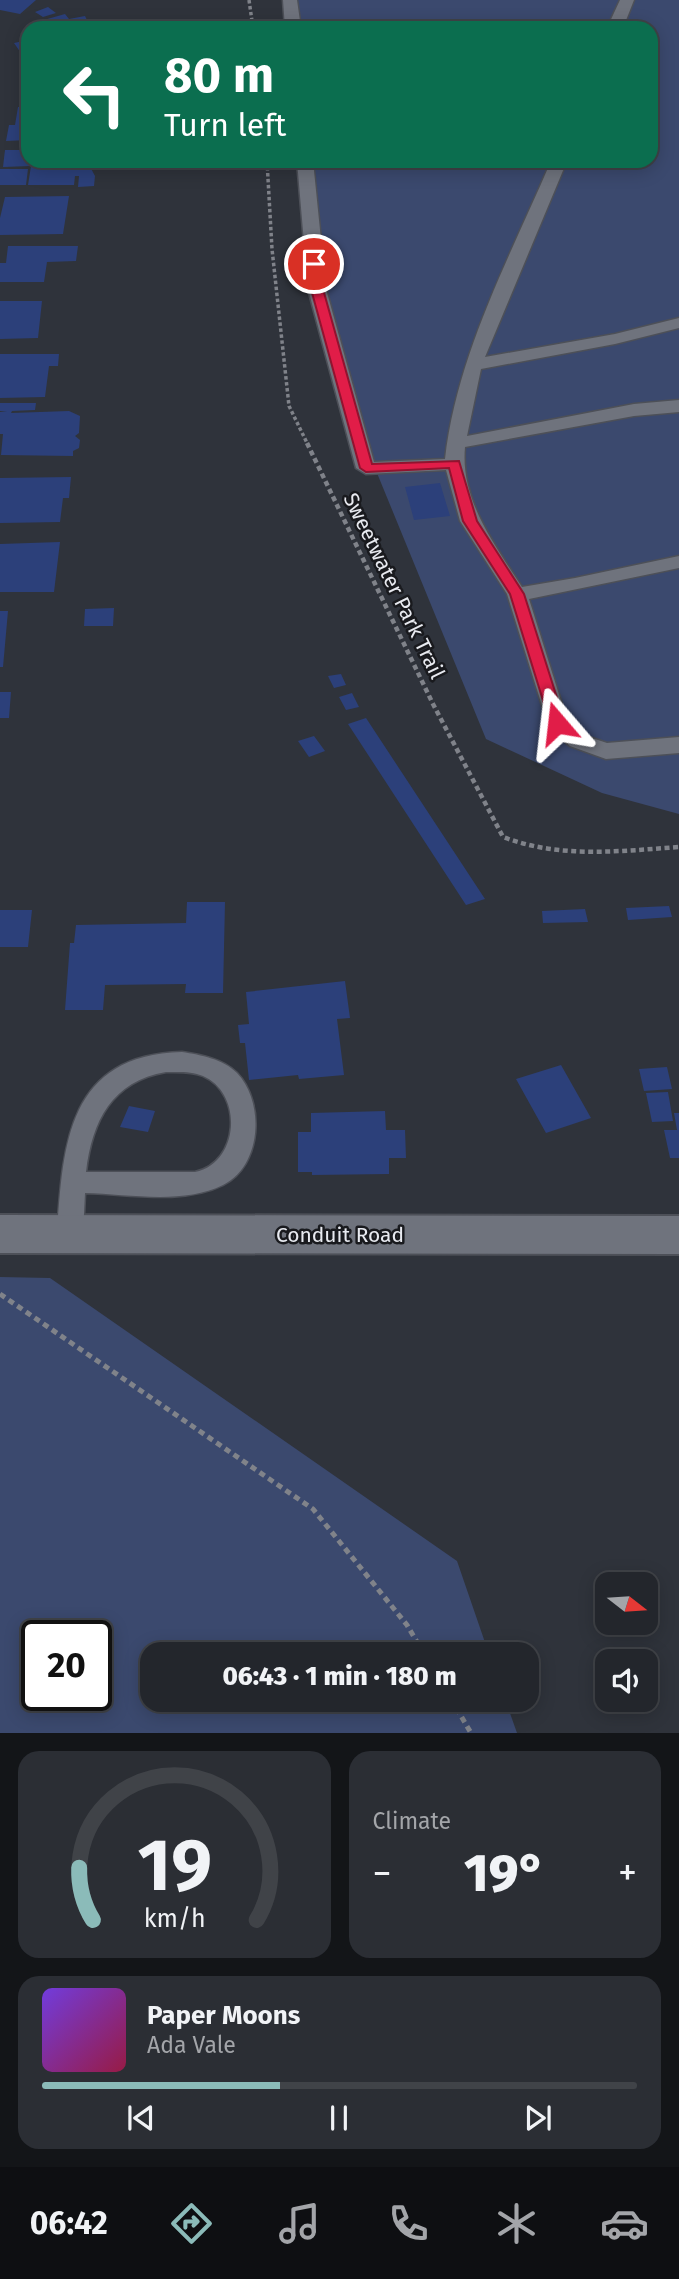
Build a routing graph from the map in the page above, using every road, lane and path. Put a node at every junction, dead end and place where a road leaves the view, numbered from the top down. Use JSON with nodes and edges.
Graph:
{"nodes":[{"id":1,"x":249,"y":0,"type":"edge"},
{"id":2,"x":290,"y":0,"type":"edge"},
{"id":3,"x":627,"y":0,"type":"edge"},
{"id":4,"x":252,"y":21,"type":"edge"},
{"id":5,"x":292,"y":21,"type":"edge"},
{"id":6,"x":618,"y":21,"type":"edge"},
{"id":7,"x":267,"y":168,"type":"edge"},
{"id":8,"x":306,"y":168,"type":"edge"},
{"id":9,"x":556,"y":168,"type":"edge"},
{"id":10,"x":679,"y":323,"type":"edge"},
{"id":11,"x":472,"y":365,"type":"junction"},
{"id":12,"x":679,"y":406,"type":"edge"},
{"id":13,"x":457,"y":443,"type":"junction"},
{"id":14,"x":454,"y":464,"type":"junction"},
{"id":15,"x":679,"y":562,"type":"edge"},
{"id":16,"x":517,"y":594,"type":"junction"},
{"id":17,"x":679,"y":745,"type":"edge"},
{"id":18,"x":679,"y":847,"type":"edge"},
{"id":19,"x":74,"y":1182,"type":"junction"},
{"id":20,"x":0,"y":1234,"type":"edge"},
{"id":21,"x":70,"y":1234,"type":"junction"},
{"id":22,"x":679,"y":1235,"type":"edge"},
{"id":23,"x":0,"y":1294,"type":"edge"},
{"id":24,"x":417,"y":1642,"type":"edge"},
{"id":25,"x":459,"y":1712,"type":"edge"},
{"id":26,"x":471,"y":1733,"type":"edge"}],
"edges":[{"from":1,"to":4,"type":"path"},
{"from":2,"to":5,"type":"lane"},
{"from":3,"to":6,"type":"lane"},
{"from":7,"to":18,"type":"path","name":"Sweetwater Park Trail"},
{"from":8,"to":14,"type":"lane"},
{"from":9,"to":11,"type":"lane"},
{"from":10,"to":11,"type":"lane"},
{"from":11,"to":13,"type":"lane"},
{"from":12,"to":13,"type":"lane"},
{"from":13,"to":14,"type":"lane"},
{"from":14,"to":16,"type":"lane"},
{"from":15,"to":16,"type":"lane"},
{"from":16,"to":17,"type":"lane"},
{"from":19,"to":19,"type":"lane"},
{"from":19,"to":21,"type":"lane"},
{"from":20,"to":21,"type":"street","name":"Conduit Road"},
{"from":21,"to":22,"type":"street","name":"Conduit Road"},
{"from":23,"to":24,"type":"path"},
{"from":25,"to":26,"type":"path"}]}
